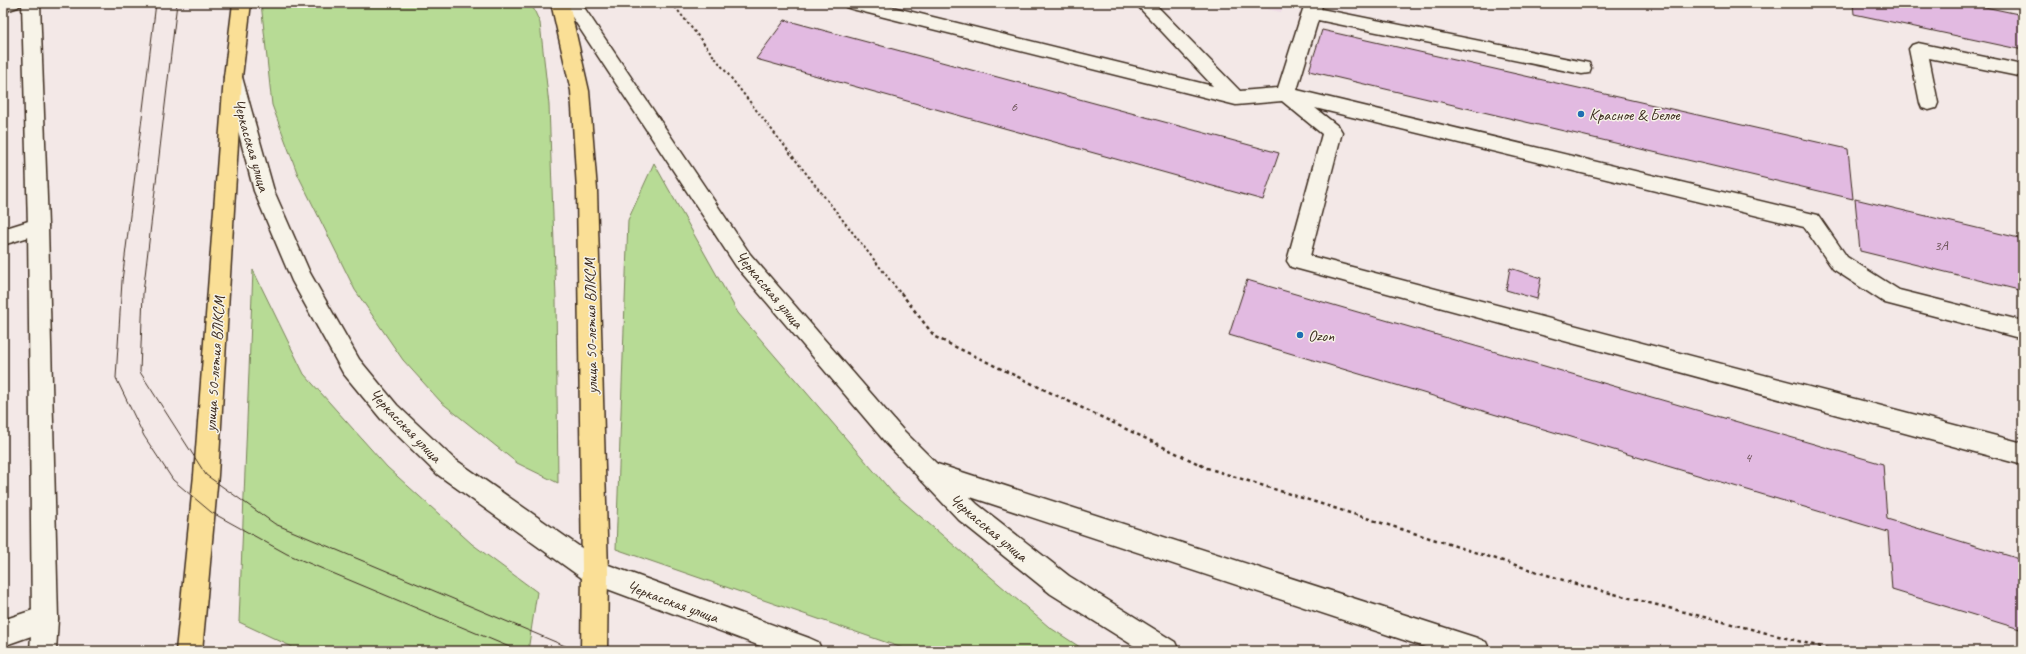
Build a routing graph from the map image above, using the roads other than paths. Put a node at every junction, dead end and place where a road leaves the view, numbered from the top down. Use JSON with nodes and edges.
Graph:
{"nodes":[{"id":1,"x":12,"y":3,"type":"edge"},
{"id":2,"x":31,"y":3,"type":"edge"},
{"id":3,"x":242,"y":3,"type":"edge"},
{"id":4,"x":560,"y":3,"type":"edge"},
{"id":5,"x":572,"y":3,"type":"edge"},
{"id":6,"x":852,"y":3,"type":"edge"},
{"id":7,"x":1144,"y":3,"type":"edge"},
{"id":8,"x":3,"y":6,"type":"edge"},
{"id":9,"x":1312,"y":8,"type":"edge"},
{"id":10,"x":1582,"y":68,"type":"dead end"},
{"id":11,"x":2023,"y":71,"type":"edge"},
{"id":12,"x":233,"y":77,"type":"junction"},
{"id":13,"x":1286,"y":94,"type":"junction"},
{"id":14,"x":1236,"y":98,"type":"junction"},
{"id":15,"x":1929,"y":103,"type":"dead end"},
{"id":16,"x":38,"y":226,"type":"junction"},
{"id":17,"x":3,"y":237,"type":"edge"},
{"id":18,"x":2023,"y":330,"type":"edge"},
{"id":19,"x":2023,"y":454,"type":"edge"},
{"id":20,"x":928,"y":472,"type":"junction"},
{"id":21,"x":595,"y":572,"type":"junction"},
{"id":22,"x":45,"y":619,"type":"junction"},
{"id":23,"x":3,"y":633,"type":"edge"},
{"id":24,"x":43,"y":651,"type":"edge"},
{"id":25,"x":189,"y":651,"type":"edge"},
{"id":26,"x":594,"y":651,"type":"edge"},
{"id":27,"x":809,"y":651,"type":"edge"},
{"id":28,"x":1166,"y":651,"type":"edge"},
{"id":29,"x":1478,"y":651,"type":"edge"}],
"edges":[{"from":1,"to":8,"type":"main road"},
{"from":2,"to":16,"type":"main road"},
{"from":3,"to":12,"type":"main road","name":"Черкасская улица"},
{"from":4,"to":21,"type":"main road","name":"улица 50-летия ВЛКСМ"},
{"from":5,"to":20,"type":"main road","name":"Черкасская улица"},
{"from":6,"to":14,"type":"main road"},
{"from":7,"to":14,"type":"main road"},
{"from":9,"to":10,"type":"main road"},
{"from":9,"to":13,"type":"main road"},
{"from":11,"to":15,"type":"main road"},
{"from":12,"to":21,"type":"main road","name":"Черкасская улица"},
{"from":12,"to":25,"type":"main road","name":"улица 50-летия ВЛКСМ"},
{"from":13,"to":14,"type":"main road"},
{"from":13,"to":18,"type":"main road"},
{"from":13,"to":19,"type":"main road"},
{"from":16,"to":17,"type":"main road"},
{"from":16,"to":22,"type":"main road"},
{"from":20,"to":28,"type":"main road","name":"Черкасская улица"},
{"from":20,"to":29,"type":"main road"},
{"from":21,"to":26,"type":"main road","name":"улица 50-летия ВЛКСМ"},
{"from":21,"to":27,"type":"main road","name":"Черкасская улица"},
{"from":22,"to":23,"type":"main road"},
{"from":22,"to":24,"type":"main road"}]}
